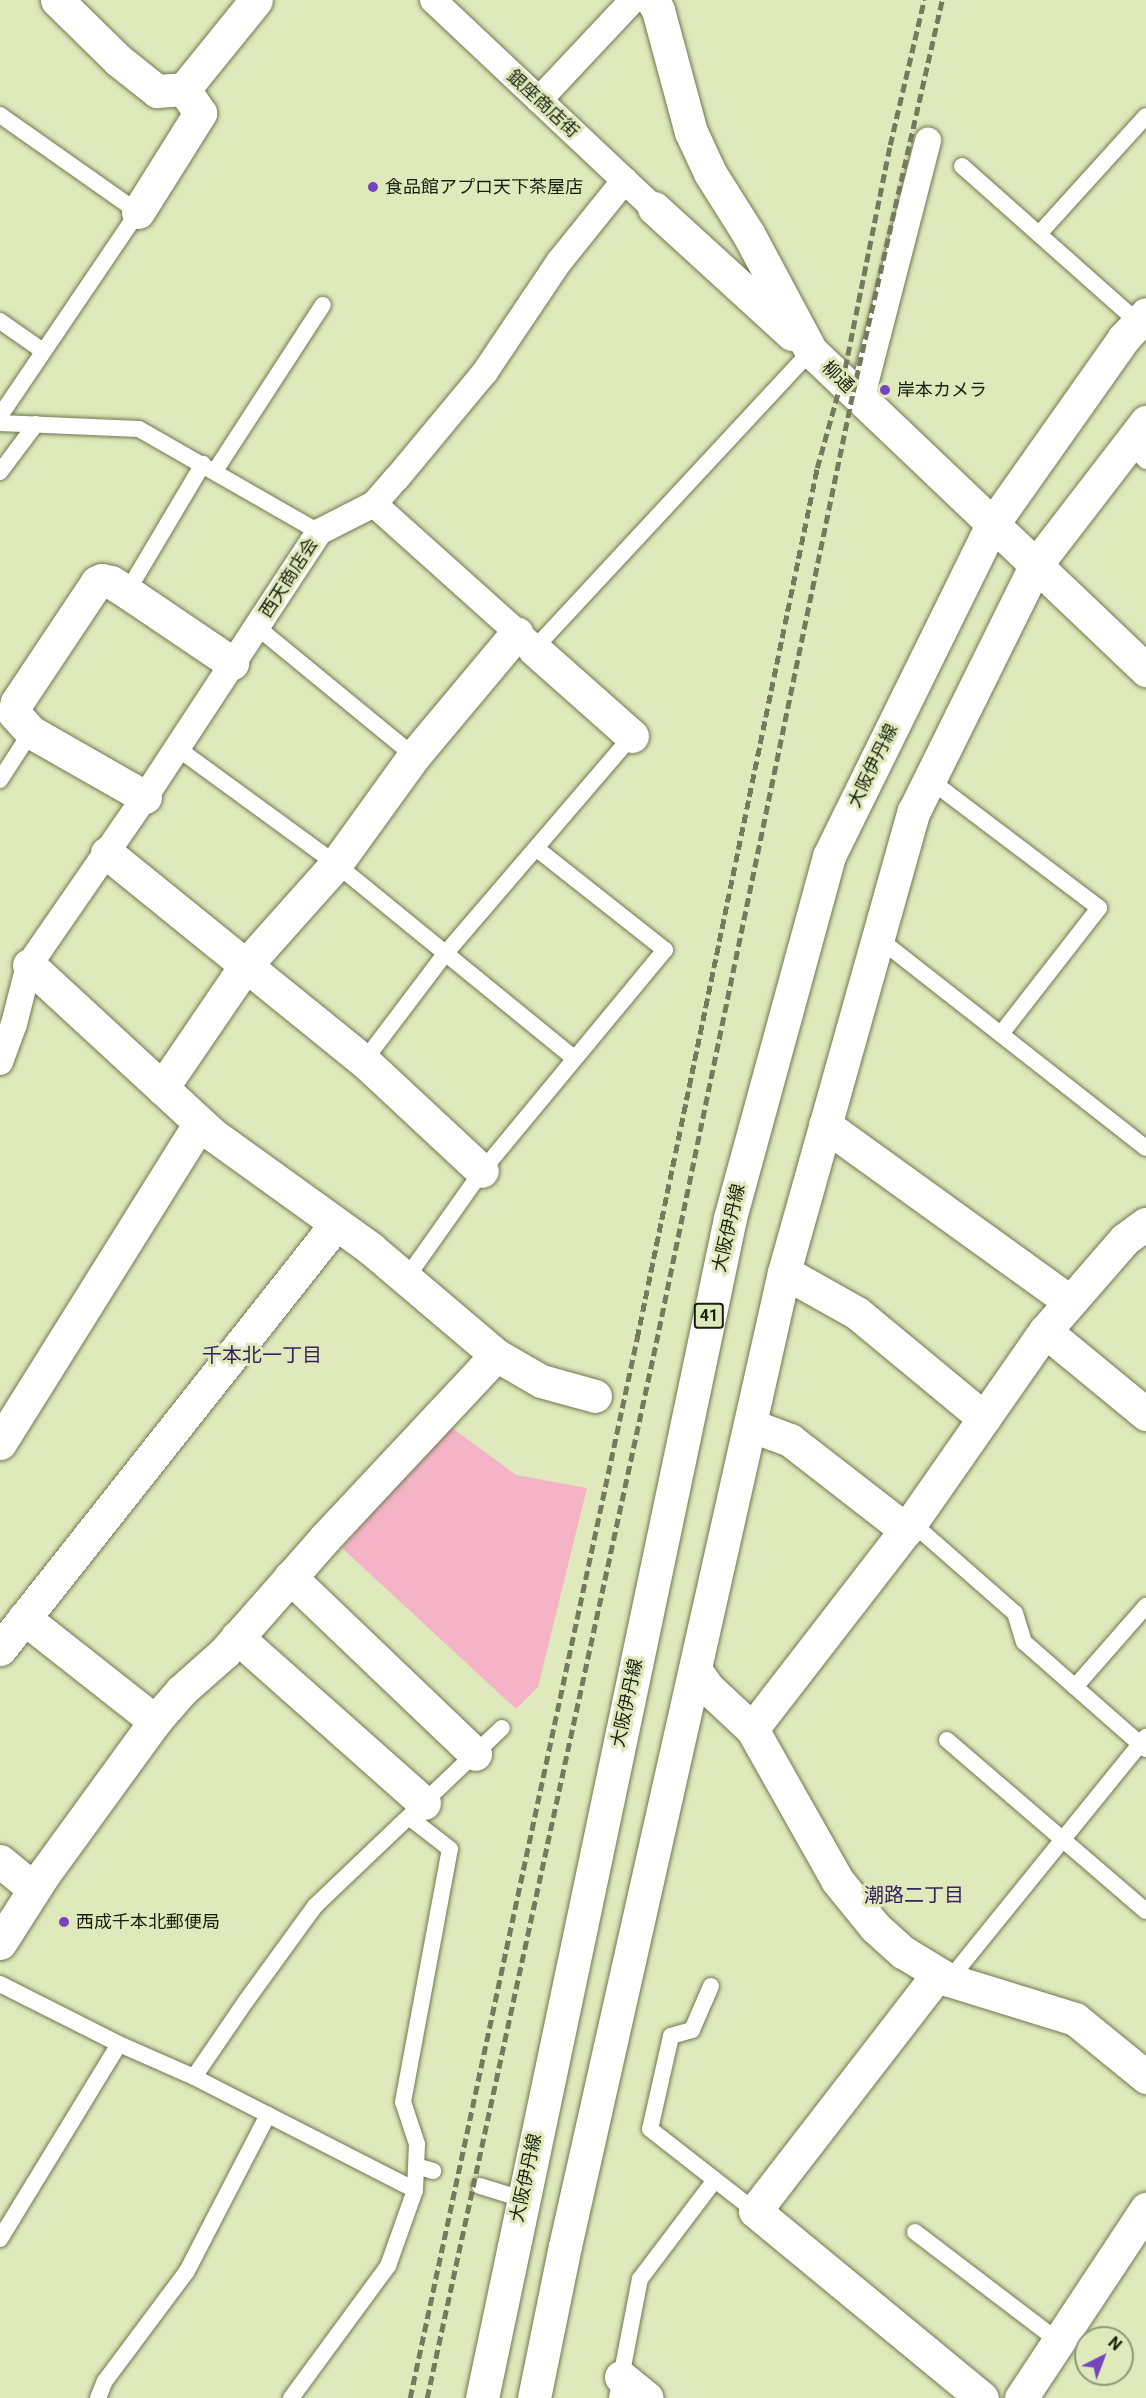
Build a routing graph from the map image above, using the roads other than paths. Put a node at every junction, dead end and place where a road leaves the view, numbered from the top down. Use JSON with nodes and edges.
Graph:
{"nodes":[{"id":1,"x":57,"y":0,"type":"edge"},
{"id":2,"x":433,"y":0,"type":"edge"},
{"id":3,"x":633,"y":0,"type":"edge"},
{"id":4,"x":652,"y":0,"type":"edge"},
{"id":5,"x":251,"y":2,"type":"edge"},
{"id":6,"x":184,"y":89,"type":"junction"},
{"id":7,"x":539,"y":100,"type":"junction"},
{"id":8,"x":0,"y":115,"type":"edge"},
{"id":9,"x":1146,"y":116,"type":"edge"},
{"id":10,"x":928,"y":141,"type":"dead end"},
{"id":11,"x":962,"y":166,"type":"dead end"},
{"id":12,"x":624,"y":180,"type":"junction"},
{"id":13,"x":654,"y":208,"type":"joint"},
{"id":14,"x":138,"y":212,"type":"junction"},
{"id":15,"x":1039,"y":234,"type":"junction"},
{"id":16,"x":323,"y":305,"type":"dead end"},
{"id":17,"x":1142,"y":318,"type":"edge"},
{"id":18,"x":0,"y":321,"type":"edge"},
{"id":19,"x":43,"y":351,"type":"junction"},
{"id":20,"x":811,"y":351,"type":"junction"},
{"id":21,"x":861,"y":400,"type":"junction"},
{"id":22,"x":0,"y":416,"type":"edge"},
{"id":23,"x":0,"y":423,"type":"edge"},
{"id":24,"x":36,"y":424,"type":"junction"},
{"id":25,"x":1140,"y":442,"type":"edge"},
{"id":26,"x":209,"y":467,"type":"junction"},
{"id":27,"x":0,"y":472,"type":"edge"},
{"id":28,"x":374,"y":504,"type":"junction"},
{"id":29,"x":992,"y":525,"type":"junction"},
{"id":30,"x":319,"y":532,"type":"junction"},
{"id":31,"x":1035,"y":566,"type":"junction"},
{"id":32,"x":127,"y":592,"type":"junction"},
{"id":33,"x":257,"y":627,"type":"junction"},
{"id":34,"x":526,"y":641,"type":"junction"},
{"id":35,"x":232,"y":663,"type":"junction"},
{"id":36,"x":1146,"y":670,"type":"edge"},
{"id":37,"x":31,"y":732,"type":"junction"},
{"id":38,"x":632,"y":736,"type":"joint"},
{"id":39,"x":177,"y":748,"type":"junction"},
{"id":40,"x":414,"y":756,"type":"junction"},
{"id":41,"x":0,"y":780,"type":"edge"},
{"id":42,"x":930,"y":780,"type":"junction"},
{"id":43,"x":145,"y":797,"type":"junction"},
{"id":44,"x":536,"y":848,"type":"junction"},
{"id":45,"x":107,"y":853,"type":"junction"},
{"id":46,"x":336,"y":864,"type":"junction"},
{"id":47,"x":878,"y":938,"type":"junction"},
{"id":48,"x":445,"y":954,"type":"junction"},
{"id":49,"x":29,"y":965,"type":"junction"},
{"id":50,"x":246,"y":965,"type":"junction"},
{"id":51,"x":7,"y":1025,"type":"edge"},
{"id":52,"x":1001,"y":1035,"type":"junction"},
{"id":53,"x":574,"y":1058,"type":"junction"},
{"id":54,"x":364,"y":1061,"type":"junction"},
{"id":55,"x":0,"y":1062,"type":"edge"},
{"id":56,"x":162,"y":1088,"type":"junction"},
{"id":57,"x":200,"y":1123,"type":"junction"},
{"id":58,"x":825,"y":1125,"type":"junction"},
{"id":59,"x":1146,"y":1148,"type":"edge"},
{"id":60,"x":482,"y":1171,"type":"junction"},
{"id":61,"x":336,"y":1224,"type":"junction"},
{"id":62,"x":1146,"y":1224,"type":"edge"},
{"id":63,"x":784,"y":1272,"type":"junction"},
{"id":64,"x":407,"y":1277,"type":"junction"},
{"id":65,"x":1070,"y":1302,"type":"junction"},
{"id":66,"x":1045,"y":1331,"type":"junction"},
{"id":67,"x":496,"y":1354,"type":"junction"},
{"id":68,"x":595,"y":1396,"type":"dead end"},
{"id":69,"x":1146,"y":1414,"type":"edge"},
{"id":70,"x":984,"y":1418,"type":"junction"},
{"id":71,"x":750,"y":1425,"type":"junction"},
{"id":72,"x":1,"y":1438,"type":"edge"},
{"id":73,"x":909,"y":1526,"type":"junction"},
{"id":74,"x":291,"y":1577,"type":"junction"},
{"id":75,"x":1146,"y":1606,"type":"edge"},
{"id":76,"x":24,"y":1618,"type":"junction"},
{"id":77,"x":237,"y":1637,"type":"junction"},
{"id":78,"x":0,"y":1649,"type":"edge"},
{"id":79,"x":694,"y":1670,"type":"junction"},
{"id":80,"x":1075,"y":1687,"type":"junction"},
{"id":81,"x":155,"y":1721,"type":"junction"},
{"id":82,"x":502,"y":1728,"type":"dead end"},
{"id":83,"x":752,"y":1729,"type":"junction"},
{"id":84,"x":947,"y":1740,"type":"dead end"},
{"id":85,"x":1144,"y":1743,"type":"edge"},
{"id":86,"x":475,"y":1754,"type":"junction"},
{"id":87,"x":417,"y":1811,"type":"junction"},
{"id":88,"x":1062,"y":1840,"type":"junction"},
{"id":89,"x":0,"y":1861,"type":"edge"},
{"id":90,"x":34,"y":1889,"type":"junction"},
{"id":91,"x":1146,"y":1911,"type":"edge"},
{"id":92,"x":0,"y":1943,"type":"edge"},
{"id":93,"x":943,"y":1977,"type":"junction"},
{"id":94,"x":0,"y":1984,"type":"edge"},
{"id":95,"x":711,"y":1986,"type":"dead end"},
{"id":96,"x":119,"y":2044,"type":"junction"},
{"id":97,"x":194,"y":2077,"type":"junction"},
{"id":98,"x":1146,"y":2077,"type":"edge"},
{"id":99,"x":268,"y":2115,"type":"junction"},
{"id":100,"x":416,"y":2166,"type":"junction"},
{"id":101,"x":433,"y":2170,"type":"dead end"},
{"id":102,"x":716,"y":2180,"type":"junction"},
{"id":103,"x":480,"y":2186,"type":"dead end"},
{"id":104,"x":416,"y":2190,"type":"junction"},
{"id":105,"x":522,"y":2199,"type":"junction"},
{"id":106,"x":1146,"y":2209,"type":"edge"},
{"id":107,"x":755,"y":2211,"type":"junction"},
{"id":108,"x":915,"y":2232,"type":"dead end"},
{"id":109,"x":0,"y":2239,"type":"edge"},
{"id":110,"x":1058,"y":2342,"type":"junction"},
{"id":111,"x":619,"y":2388,"type":"edge"},
{"id":112,"x":98,"y":2398,"type":"edge"},
{"id":113,"x":291,"y":2398,"type":"edge"},
{"id":114,"x":482,"y":2398,"type":"edge"},
{"id":115,"x":534,"y":2398,"type":"edge"},
{"id":116,"x":647,"y":2398,"type":"edge"},
{"id":117,"x":982,"y":2398,"type":"edge"},
{"id":118,"x":1021,"y":2398,"type":"edge"}],
"edges":[{"from":1,"to":6,"type":"street"},
{"from":2,"to":7,"type":"street","name":"銀座商店街"},
{"from":3,"to":7,"type":"street"},
{"from":4,"to":20,"type":"street","name":"柳通"},
{"from":5,"to":6,"type":"street"},
{"from":6,"to":14,"type":"street"},
{"from":7,"to":12,"type":"street","name":"銀座商店街"},
{"from":8,"to":14,"type":"lane"},
{"from":9,"to":15,"type":"lane"},
{"from":10,"to":21,"type":"street"},
{"from":11,"to":15,"type":"lane"},
{"from":12,"to":13,"type":"street","name":"銀座商店街"},
{"from":12,"to":28,"type":"street","name":"西天商店会"},
{"from":13,"to":20,"type":"street"},
{"from":14,"to":19,"type":"lane"},
{"from":15,"to":17,"type":"lane"},
{"from":16,"to":26,"type":"lane"},
{"from":17,"to":29,"type":"street","name":"大阪伊丹線","number":"41"},
{"from":18,"to":19,"type":"lane"},
{"from":19,"to":22,"type":"lane"},
{"from":20,"to":21,"type":"street","name":"柳通"},
{"from":20,"to":34,"type":"lane"},
{"from":21,"to":29,"type":"street","name":"柳通"},
{"from":23,"to":24,"type":"lane"},
{"from":24,"to":26,"type":"lane"},
{"from":24,"to":27,"type":"lane"},
{"from":25,"to":31,"type":"street"},
{"from":26,"to":30,"type":"lane"},
{"from":26,"to":32,"type":"lane"},
{"from":28,"to":30,"type":"street","name":"西天商店会"},
{"from":28,"to":34,"type":"street"},
{"from":29,"to":31,"type":"street","name":"柳通"},
{"from":29,"to":105,"type":"street","name":"大阪伊丹線","number":"41"},
{"from":30,"to":33,"type":"street","name":"西天商店会"},
{"from":31,"to":36,"type":"street","name":"柳通"},
{"from":31,"to":42,"type":"street"},
{"from":32,"to":35,"type":"street"},
{"from":32,"to":37,"type":"street"},
{"from":33,"to":35,"type":"street","name":"西天商店会"},
{"from":33,"to":40,"type":"lane"},
{"from":34,"to":38,"type":"street"},
{"from":34,"to":40,"type":"street"},
{"from":35,"to":39,"type":"street","name":"西天商店会"},
{"from":37,"to":41,"type":"lane"},
{"from":37,"to":43,"type":"street"},
{"from":38,"to":44,"type":"lane"},
{"from":39,"to":43,"type":"street","name":"西天商店会"},
{"from":39,"to":46,"type":"lane"},
{"from":40,"to":46,"type":"street"},
{"from":42,"to":47,"type":"street"},
{"from":42,"to":52,"type":"lane"},
{"from":43,"to":45,"type":"street","name":"西天商店会"},
{"from":44,"to":48,"type":"lane"},
{"from":44,"to":53,"type":"lane"},
{"from":45,"to":49,"type":"street","name":"西天商店会"},
{"from":45,"to":50,"type":"street"},
{"from":46,"to":48,"type":"lane"},
{"from":46,"to":50,"type":"street"},
{"from":47,"to":52,"type":"lane"},
{"from":47,"to":58,"type":"street"},
{"from":48,"to":53,"type":"lane"},
{"from":48,"to":54,"type":"lane"},
{"from":49,"to":51,"type":"street","name":"西天商店会"},
{"from":49,"to":56,"type":"street"},
{"from":50,"to":54,"type":"street"},
{"from":50,"to":56,"type":"street"},
{"from":51,"to":55,"type":"street","name":"西天商店会"},
{"from":52,"to":59,"type":"lane"},
{"from":53,"to":60,"type":"lane"},
{"from":54,"to":60,"type":"street"},
{"from":56,"to":57,"type":"street"},
{"from":57,"to":61,"type":"street"},
{"from":57,"to":72,"type":"street"},
{"from":58,"to":63,"type":"street"},
{"from":58,"to":65,"type":"street"},
{"from":60,"to":64,"type":"lane"},
{"from":61,"to":64,"type":"street"},
{"from":61,"to":76,"type":"street"},
{"from":62,"to":65,"type":"street"},
{"from":63,"to":70,"type":"street"},
{"from":63,"to":71,"type":"street"},
{"from":64,"to":67,"type":"street"},
{"from":65,"to":66,"type":"street"},
{"from":66,"to":69,"type":"street"},
{"from":66,"to":70,"type":"street"},
{"from":67,"to":68,"type":"street"},
{"from":67,"to":74,"type":"street"},
{"from":70,"to":73,"type":"street"},
{"from":71,"to":73,"type":"street"},
{"from":71,"to":79,"type":"street"},
{"from":73,"to":80,"type":"lane"},
{"from":73,"to":83,"type":"street"},
{"from":74,"to":77,"type":"street"},
{"from":74,"to":86,"type":"street"},
{"from":75,"to":80,"type":"lane"},
{"from":76,"to":78,"type":"street"},
{"from":76,"to":81,"type":"street"},
{"from":77,"to":81,"type":"street"},
{"from":77,"to":87,"type":"street"},
{"from":79,"to":83,"type":"street"},
{"from":79,"to":115,"type":"street"},
{"from":80,"to":85,"type":"lane"},
{"from":81,"to":90,"type":"street"},
{"from":82,"to":86,"type":"lane"},
{"from":83,"to":93,"type":"street"},
{"from":84,"to":88,"type":"lane"},
{"from":85,"to":88,"type":"lane"},
{"from":86,"to":87,"type":"lane"},
{"from":87,"to":97,"type":"lane"},
{"from":87,"to":100,"type":"lane"},
{"from":88,"to":91,"type":"lane"},
{"from":88,"to":93,"type":"lane"},
{"from":89,"to":90,"type":"street"},
{"from":90,"to":92,"type":"street"},
{"from":93,"to":98,"type":"street"},
{"from":93,"to":107,"type":"street"},
{"from":94,"to":96,"type":"lane"},
{"from":95,"to":102,"type":"lane"},
{"from":96,"to":97,"type":"lane"},
{"from":96,"to":109,"type":"lane"},
{"from":97,"to":99,"type":"lane"},
{"from":99,"to":104,"type":"lane"},
{"from":99,"to":112,"type":"lane"},
{"from":100,"to":101,"type":"lane"},
{"from":100,"to":104,"type":"lane"},
{"from":102,"to":107,"type":"lane"},
{"from":102,"to":111,"type":"lane"},
{"from":103,"to":105,"type":"lane"},
{"from":104,"to":113,"type":"lane"},
{"from":105,"to":114,"type":"street","name":"大阪伊丹線","number":"41"},
{"from":106,"to":110,"type":"street"},
{"from":107,"to":117,"type":"street"},
{"from":108,"to":110,"type":"lane"},
{"from":110,"to":118,"type":"street"},
{"from":111,"to":116,"type":"street"}]}
